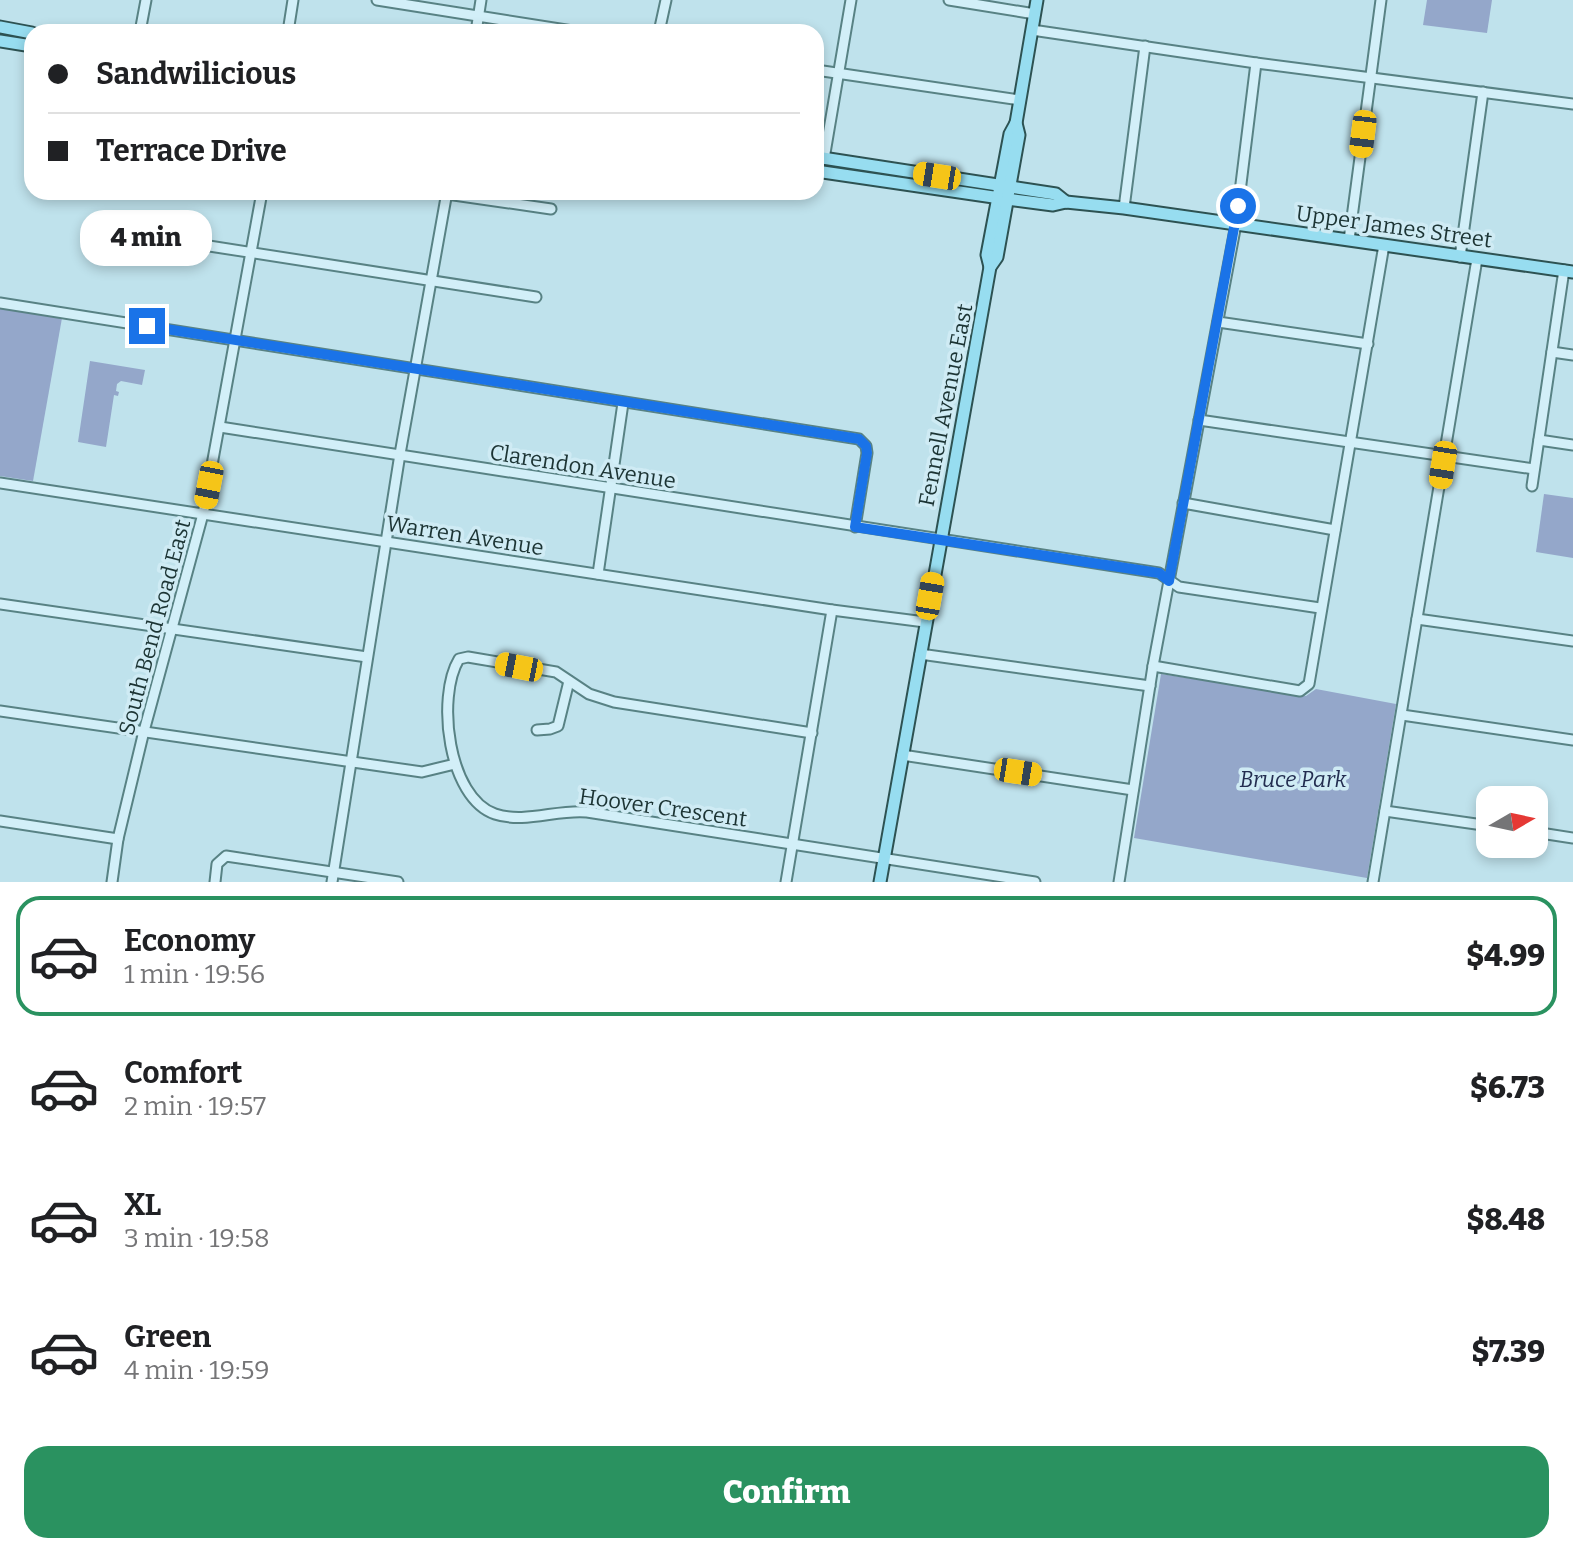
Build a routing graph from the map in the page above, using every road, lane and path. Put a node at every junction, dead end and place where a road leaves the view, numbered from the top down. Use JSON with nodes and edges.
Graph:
{"nodes":[{"id":1,"x":146,"y":0,"type":"edge"},
{"id":2,"x":293,"y":0,"type":"edge"},
{"id":3,"x":377,"y":0,"type":"edge"},
{"id":4,"x":481,"y":0,"type":"edge"},
{"id":5,"x":666,"y":0,"type":"edge"},
{"id":6,"x":851,"y":0,"type":"edge"},
{"id":7,"x":949,"y":0,"type":"edge"},
{"id":8,"x":1037,"y":0,"type":"edge"},
{"id":9,"x":1381,"y":0,"type":"edge"},
{"id":10,"x":1035,"y":14,"type":"junction"},
{"id":11,"x":478,"y":16,"type":"junction"},
{"id":12,"x":142,"y":24,"type":"edge"},
{"id":13,"x":289,"y":24,"type":"edge"},
{"id":14,"x":477,"y":24,"type":"edge"},
{"id":15,"x":528,"y":24,"type":"edge"},
{"id":16,"x":661,"y":24,"type":"edge"},
{"id":17,"x":0,"y":27,"type":"edge"},
{"id":18,"x":1032,"y":30,"type":"junction"},
{"id":19,"x":24,"y":33,"type":"edge"},
{"id":20,"x":0,"y":41,"type":"edge"},
{"id":21,"x":24,"y":45,"type":"edge"},
{"id":22,"x":1145,"y":46,"type":"junction"},
{"id":23,"x":1256,"y":63,"type":"junction"},
{"id":24,"x":824,"y":71,"type":"edge"},
{"id":25,"x":839,"y":73,"type":"junction"},
{"id":26,"x":1370,"y":77,"type":"junction"},
{"id":27,"x":1483,"y":92,"type":"junction"},
{"id":28,"x":1020,"y":100,"type":"junction"},
{"id":29,"x":1573,"y":104,"type":"edge"},
{"id":30,"x":824,"y":140,"type":"edge"},
{"id":31,"x":824,"y":159,"type":"edge"},
{"id":32,"x":824,"y":172,"type":"edge"},
{"id":33,"x":1004,"y":193,"type":"junction"},
{"id":34,"x":261,"y":200,"type":"edge"},
{"id":35,"x":446,"y":200,"type":"edge"},
{"id":36,"x":492,"y":200,"type":"edge"},
{"id":37,"x":1124,"y":208,"type":"junction"},
{"id":38,"x":551,"y":209,"type":"dead end"},
{"id":39,"x":1236,"y":224,"type":"junction"},
{"id":40,"x":126,"y":233,"type":"dead end"},
{"id":41,"x":1349,"y":240,"type":"junction"},
{"id":42,"x":1384,"y":245,"type":"junction"},
{"id":43,"x":251,"y":252,"type":"junction"},
{"id":44,"x":1460,"y":257,"type":"junction"},
{"id":45,"x":1477,"y":259,"type":"junction"},
{"id":46,"x":1568,"y":271,"type":"edge"},
{"id":47,"x":431,"y":281,"type":"junction"},
{"id":48,"x":536,"y":297,"type":"dead end"},
{"id":49,"x":0,"y":303,"type":"edge"},
{"id":50,"x":1218,"y":322,"type":"junction"},
{"id":51,"x":235,"y":339,"type":"junction"},
{"id":52,"x":1368,"y":344,"type":"junction"},
{"id":53,"x":1552,"y":352,"type":"junction"},
{"id":54,"x":1573,"y":355,"type":"edge"},
{"id":55,"x":415,"y":368,"type":"junction"},
{"id":56,"x":623,"y":403,"type":"junction"},
{"id":57,"x":1199,"y":420,"type":"junction"},
{"id":58,"x":220,"y":427,"type":"junction"},
{"id":59,"x":1539,"y":440,"type":"junction"},
{"id":60,"x":1350,"y":443,"type":"junction"},
{"id":61,"x":1573,"y":445,"type":"edge"},
{"id":62,"x":400,"y":454,"type":"junction"},
{"id":63,"x":1445,"y":455,"type":"junction"},
{"id":64,"x":1534,"y":469,"type":"junction"},
{"id":65,"x":0,"y":483,"type":"edge"},
{"id":66,"x":1532,"y":486,"type":"dead end"},
{"id":67,"x":611,"y":489,"type":"junction"},
{"id":68,"x":1183,"y":503,"type":"junction"},
{"id":69,"x":203,"y":514,"type":"junction"},
{"id":70,"x":855,"y":527,"type":"junction"},
{"id":71,"x":1335,"y":530,"type":"junction"},
{"id":72,"x":940,"y":539,"type":"junction"},
{"id":73,"x":385,"y":541,"type":"junction"},
{"id":74,"x":598,"y":574,"type":"junction"},
{"id":75,"x":1169,"y":581,"type":"junction"},
{"id":76,"x":0,"y":604,"type":"edge"},
{"id":77,"x":1320,"y":608,"type":"junction"},
{"id":78,"x":832,"y":610,"type":"junction"},
{"id":79,"x":1417,"y":619,"type":"junction"},
{"id":80,"x":925,"y":622,"type":"junction"},
{"id":81,"x":171,"y":628,"type":"junction"},
{"id":82,"x":1573,"y":641,"type":"edge"},
{"id":83,"x":920,"y":654,"type":"junction"},
{"id":84,"x":367,"y":657,"type":"junction"},
{"id":85,"x":1153,"y":666,"type":"junction"},
{"id":86,"x":569,"y":681,"type":"junction"},
{"id":87,"x":1150,"y":686,"type":"junction"},
{"id":88,"x":0,"y":711,"type":"edge"},
{"id":89,"x":1402,"y":715,"type":"junction"},
{"id":90,"x":537,"y":730,"type":"dead end"},
{"id":91,"x":144,"y":731,"type":"junction"},
{"id":92,"x":812,"y":733,"type":"junction"},
{"id":93,"x":1573,"y":740,"type":"edge"},
{"id":94,"x":902,"y":755,"type":"junction"},
{"id":95,"x":352,"y":761,"type":"junction"},
{"id":96,"x":455,"y":764,"type":"junction"},
{"id":97,"x":1133,"y":790,"type":"junction"},
{"id":98,"x":1385,"y":811,"type":"junction"},
{"id":99,"x":0,"y":821,"type":"edge"},
{"id":100,"x":1476,"y":824,"type":"edge"},
{"id":101,"x":1548,"y":834,"type":"edge"},
{"id":102,"x":1573,"y":838,"type":"edge"},
{"id":103,"x":118,"y":839,"type":"junction"},
{"id":104,"x":793,"y":845,"type":"junction"},
{"id":105,"x":885,"y":859,"type":"junction"},
{"id":106,"x":333,"y":877,"type":"edge"},
{"id":107,"x":112,"y":882,"type":"edge"},
{"id":108,"x":215,"y":882,"type":"edge"},
{"id":109,"x":398,"y":882,"type":"edge"},
{"id":110,"x":786,"y":882,"type":"edge"},
{"id":111,"x":880,"y":882,"type":"edge"},
{"id":112,"x":1035,"y":882,"type":"edge"},
{"id":113,"x":1119,"y":882,"type":"edge"},
{"id":114,"x":1373,"y":882,"type":"edge"}],
"edges":[{"from":1,"to":12,"type":"street"},
{"from":2,"to":13,"type":"street"},
{"from":3,"to":11,"type":"street"},
{"from":4,"to":11,"type":"street"},
{"from":5,"to":16,"type":"street"},
{"from":6,"to":25,"type":"street"},
{"from":7,"to":10,"type":"street"},
{"from":8,"to":10,"type":"main road","name":"Fennell Avenue East"},
{"from":9,"to":26,"type":"street"},
{"from":10,"to":18,"type":"main road","name":"Fennell Avenue East"},
{"from":11,"to":14,"type":"street"},
{"from":11,"to":15,"type":"street"},
{"from":17,"to":19,"type":"main road"},
{"from":18,"to":22,"type":"street"},
{"from":18,"to":28,"type":"main road","name":"Fennell Avenue East"},
{"from":20,"to":21,"type":"main road"},
{"from":22,"to":23,"type":"street"},
{"from":22,"to":37,"type":"street"},
{"from":23,"to":26,"type":"street"},
{"from":23,"to":39,"type":"street"},
{"from":24,"to":25,"type":"street"},
{"from":25,"to":28,"type":"street"},
{"from":25,"to":30,"type":"street"},
{"from":26,"to":27,"type":"street"},
{"from":26,"to":41,"type":"street"},
{"from":27,"to":29,"type":"street"},
{"from":27,"to":44,"type":"street"},
{"from":28,"to":33,"type":"main road","name":"Fennell Avenue East"},
{"from":31,"to":33,"type":"main road","name":"Upper James Street"},
{"from":32,"to":33,"type":"main road","name":"Upper James Street"},
{"from":33,"to":37,"type":"main road","name":"Upper James Street"},
{"from":33,"to":72,"type":"main road","name":"Fennell Avenue East"},
{"from":34,"to":43,"type":"street","name":"South Bend Road East"},
{"from":35,"to":47,"type":"street"},
{"from":36,"to":38,"type":"street"},
{"from":37,"to":39,"type":"main road","name":"Upper James Street"},
{"from":39,"to":41,"type":"main road","name":"Upper James Street"},
{"from":39,"to":50,"type":"street"},
{"from":40,"to":43,"type":"street"},
{"from":41,"to":42,"type":"main road","name":"Upper James Street"},
{"from":42,"to":44,"type":"main road","name":"Upper James Street"},
{"from":42,"to":52,"type":"street"},
{"from":43,"to":47,"type":"street"},
{"from":43,"to":51,"type":"street","name":"South Bend Road East"},
{"from":44,"to":45,"type":"main road","name":"Upper James Street"},
{"from":45,"to":46,"type":"main road","name":"Upper James Street"},
{"from":45,"to":63,"type":"street"},
{"from":46,"to":53,"type":"street"},
{"from":47,"to":48,"type":"street"},
{"from":47,"to":55,"type":"street"},
{"from":49,"to":51,"type":"street"},
{"from":50,"to":52,"type":"street"},
{"from":50,"to":57,"type":"street"},
{"from":51,"to":55,"type":"street"},
{"from":51,"to":58,"type":"street","name":"South Bend Road East"},
{"from":52,"to":60,"type":"street"},
{"from":53,"to":54,"type":"street"},
{"from":53,"to":59,"type":"street"},
{"from":55,"to":56,"type":"street"},
{"from":55,"to":62,"type":"street"},
{"from":56,"to":67,"type":"street"},
{"from":56,"to":70,"type":"street"},
{"from":57,"to":60,"type":"street"},
{"from":57,"to":68,"type":"street"},
{"from":58,"to":62,"type":"street","name":"Clarendon Avenue"},
{"from":58,"to":69,"type":"street","name":"South Bend Road East"},
{"from":59,"to":61,"type":"street"},
{"from":59,"to":64,"type":"street"},
{"from":60,"to":63,"type":"street"},
{"from":60,"to":71,"type":"street"},
{"from":62,"to":67,"type":"street","name":"Clarendon Avenue"},
{"from":62,"to":73,"type":"street"},
{"from":63,"to":64,"type":"street"},
{"from":63,"to":79,"type":"street"},
{"from":64,"to":66,"type":"street"},
{"from":65,"to":69,"type":"street","name":"Warren Avenue"},
{"from":67,"to":70,"type":"street","name":"Clarendon Avenue"},
{"from":67,"to":74,"type":"street"},
{"from":68,"to":71,"type":"street"},
{"from":68,"to":75,"type":"street"},
{"from":69,"to":73,"type":"street","name":"Warren Avenue"},
{"from":69,"to":81,"type":"street","name":"South Bend Road East"},
{"from":70,"to":72,"type":"street","name":"Clarendon Avenue"},
{"from":71,"to":77,"type":"street"},
{"from":72,"to":75,"type":"street","name":"Clarendon Avenue"},
{"from":72,"to":80,"type":"main road","name":"Fennell Avenue East"},
{"from":73,"to":74,"type":"street","name":"Warren Avenue"},
{"from":73,"to":84,"type":"street"},
{"from":74,"to":78,"type":"street","name":"Warren Avenue"},
{"from":75,"to":77,"type":"street","name":"Clarendon Avenue"},
{"from":75,"to":85,"type":"street"},
{"from":76,"to":81,"type":"street"},
{"from":77,"to":85,"type":"street"},
{"from":78,"to":80,"type":"street","name":"Warren Avenue"},
{"from":78,"to":92,"type":"street"},
{"from":79,"to":82,"type":"street"},
{"from":79,"to":89,"type":"street"},
{"from":80,"to":83,"type":"main road","name":"Fennell Avenue East"},
{"from":81,"to":84,"type":"street"},
{"from":81,"to":91,"type":"street","name":"South Bend Road East"},
{"from":83,"to":87,"type":"street"},
{"from":83,"to":94,"type":"main road","name":"Fennell Avenue East"},
{"from":84,"to":95,"type":"street"},
{"from":85,"to":87,"type":"street"},
{"from":86,"to":90,"type":"street"},
{"from":86,"to":92,"type":"street","name":"Hoover Crescent"},
{"from":86,"to":96,"type":"street","name":"Hoover Crescent"},
{"from":87,"to":97,"type":"street"},
{"from":88,"to":91,"type":"street"},
{"from":89,"to":93,"type":"street"},
{"from":89,"to":98,"type":"street"},
{"from":91,"to":95,"type":"street"},
{"from":91,"to":103,"type":"street","name":"South Bend Road East"},
{"from":92,"to":104,"type":"street"},
{"from":94,"to":97,"type":"street"},
{"from":94,"to":105,"type":"main road","name":"Fennell Avenue East"},
{"from":95,"to":96,"type":"street"},
{"from":95,"to":106,"type":"street"},
{"from":96,"to":104,"type":"street","name":"Hoover Crescent"},
{"from":97,"to":113,"type":"street"},
{"from":98,"to":100,"type":"street"},
{"from":98,"to":114,"type":"street"},
{"from":99,"to":103,"type":"street"},
{"from":101,"to":102,"type":"street"},
{"from":103,"to":107,"type":"street","name":"South Bend Road East"},
{"from":104,"to":105,"type":"street","name":"Hoover Crescent"},
{"from":104,"to":110,"type":"street"},
{"from":105,"to":111,"type":"main road","name":"Fennell Avenue East"},
{"from":105,"to":112,"type":"street","name":"Hoover Crescent"},
{"from":106,"to":108,"type":"street"},
{"from":106,"to":109,"type":"street"}]}
